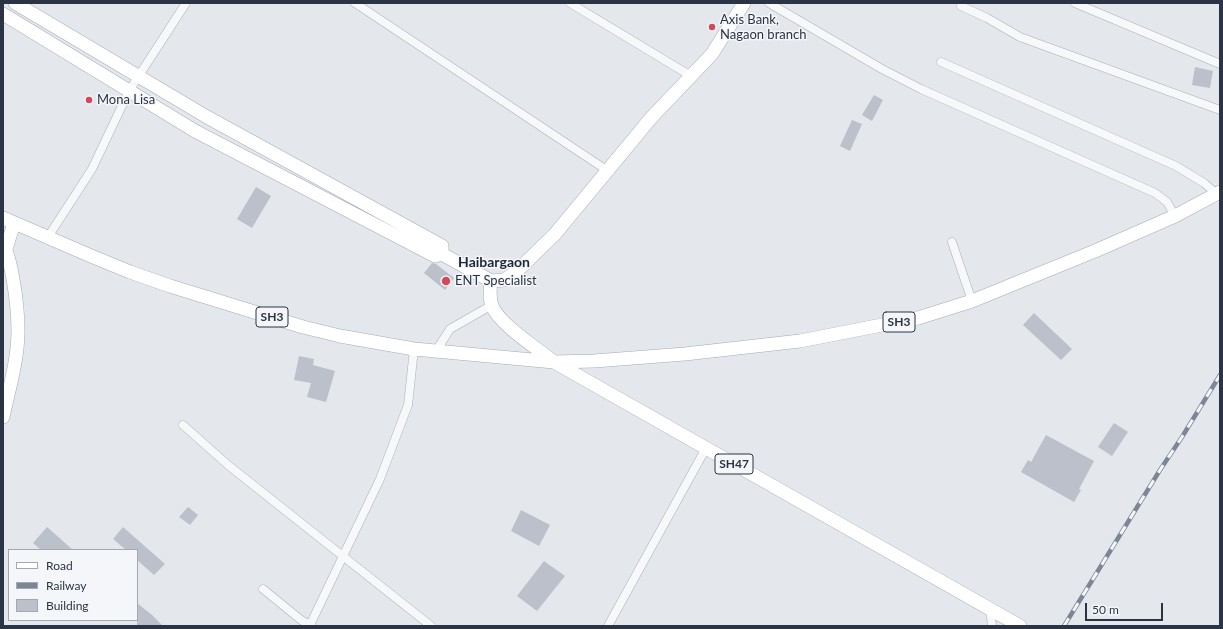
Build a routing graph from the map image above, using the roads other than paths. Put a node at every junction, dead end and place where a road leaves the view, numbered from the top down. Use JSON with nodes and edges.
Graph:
{"nodes":[{"id":1,"x":15,"y":3,"type":"edge"},
{"id":2,"x":186,"y":3,"type":"edge"},
{"id":3,"x":355,"y":3,"type":"edge"},
{"id":4,"x":570,"y":3,"type":"edge"},
{"id":5,"x":769,"y":3,"type":"edge"},
{"id":6,"x":1075,"y":3,"type":"edge"},
{"id":7,"x":742,"y":4,"type":"edge"},
{"id":8,"x":961,"y":6,"type":"dead end"},
{"id":9,"x":3,"y":14,"type":"edge"},
{"id":10,"x":941,"y":62,"type":"dead end"},
{"id":11,"x":1220,"y":64,"type":"edge"},
{"id":12,"x":691,"y":76,"type":"junction"},
{"id":13,"x":138,"y":77,"type":"junction"},
{"id":14,"x":129,"y":91,"type":"junction"},
{"id":15,"x":1220,"y":110,"type":"edge"},
{"id":16,"x":608,"y":171,"type":"junction"},
{"id":17,"x":1218,"y":193,"type":"edge"},
{"id":18,"x":1175,"y":216,"type":"junction"},
{"id":19,"x":9,"y":220,"type":"edge"},
{"id":20,"x":48,"y":237,"type":"junction"},
{"id":21,"x":952,"y":242,"type":"dead end"},
{"id":22,"x":4,"y":246,"type":"edge"},
{"id":23,"x":442,"y":254,"type":"junction"},
{"id":24,"x":491,"y":281,"type":"junction"},
{"id":25,"x":972,"y":301,"type":"junction"},
{"id":26,"x":492,"y":305,"type":"junction"},
{"id":27,"x":414,"y":349,"type":"junction"},
{"id":28,"x":436,"y":351,"type":"junction"},
{"id":29,"x":554,"y":362,"type":"junction"},
{"id":30,"x":3,"y":417,"type":"edge"},
{"id":31,"x":183,"y":425,"type":"dead end"},
{"id":32,"x":706,"y":448,"type":"junction"},
{"id":33,"x":343,"y":557,"type":"junction"},
{"id":34,"x":263,"y":589,"type":"dead end"},
{"id":35,"x":990,"y":609,"type":"junction"},
{"id":36,"x":1015,"y":623,"type":"edge"},
{"id":37,"x":310,"y":626,"type":"edge"},
{"id":38,"x":431,"y":626,"type":"edge"},
{"id":39,"x":608,"y":626,"type":"edge"},
{"id":40,"x":992,"y":626,"type":"edge"}],
"edges":[{"from":1,"to":13,"type":"main road"},
{"from":2,"to":13,"type":"street"},
{"from":3,"to":16,"type":"street"},
{"from":4,"to":12,"type":"street"},
{"from":5,"to":18,"type":"street"},
{"from":6,"to":11,"type":"street"},
{"from":7,"to":12,"type":"main road"},
{"from":8,"to":15,"type":"street"},
{"from":9,"to":14,"type":"main road"},
{"from":10,"to":17,"type":"street"},
{"from":12,"to":16,"type":"main road"},
{"from":13,"to":14,"type":"street"},
{"from":13,"to":23,"type":"main road"},
{"from":14,"to":20,"type":"street"},
{"from":14,"to":23,"type":"main road"},
{"from":16,"to":24,"type":"main road"},
{"from":17,"to":18,"type":"main road","number":"SH3"},
{"from":18,"to":25,"type":"main road","number":"SH3"},
{"from":19,"to":20,"type":"main road","number":"SH3"},
{"from":19,"to":22,"type":"main road","number":"SH3"},
{"from":20,"to":27,"type":"main road","number":"SH3"},
{"from":21,"to":25,"type":"street"},
{"from":22,"to":30,"type":"main road","number":"SH3"},
{"from":23,"to":24,"type":"main road"},
{"from":24,"to":26,"type":"main road"},
{"from":25,"to":29,"type":"main road","number":"SH3"},
{"from":26,"to":28,"type":"street"},
{"from":26,"to":29,"type":"main road","number":"SH47"},
{"from":27,"to":28,"type":"main road","number":"SH3"},
{"from":27,"to":33,"type":"street"},
{"from":28,"to":29,"type":"main road","number":"SH3"},
{"from":29,"to":32,"type":"main road","number":"SH47"},
{"from":31,"to":33,"type":"street"},
{"from":32,"to":35,"type":"main road","number":"SH47"},
{"from":32,"to":39,"type":"street"},
{"from":33,"to":37,"type":"street"},
{"from":33,"to":38,"type":"street"},
{"from":34,"to":37,"type":"street"},
{"from":35,"to":36,"type":"main road","number":"SH47"},
{"from":35,"to":40,"type":"street"}]}
